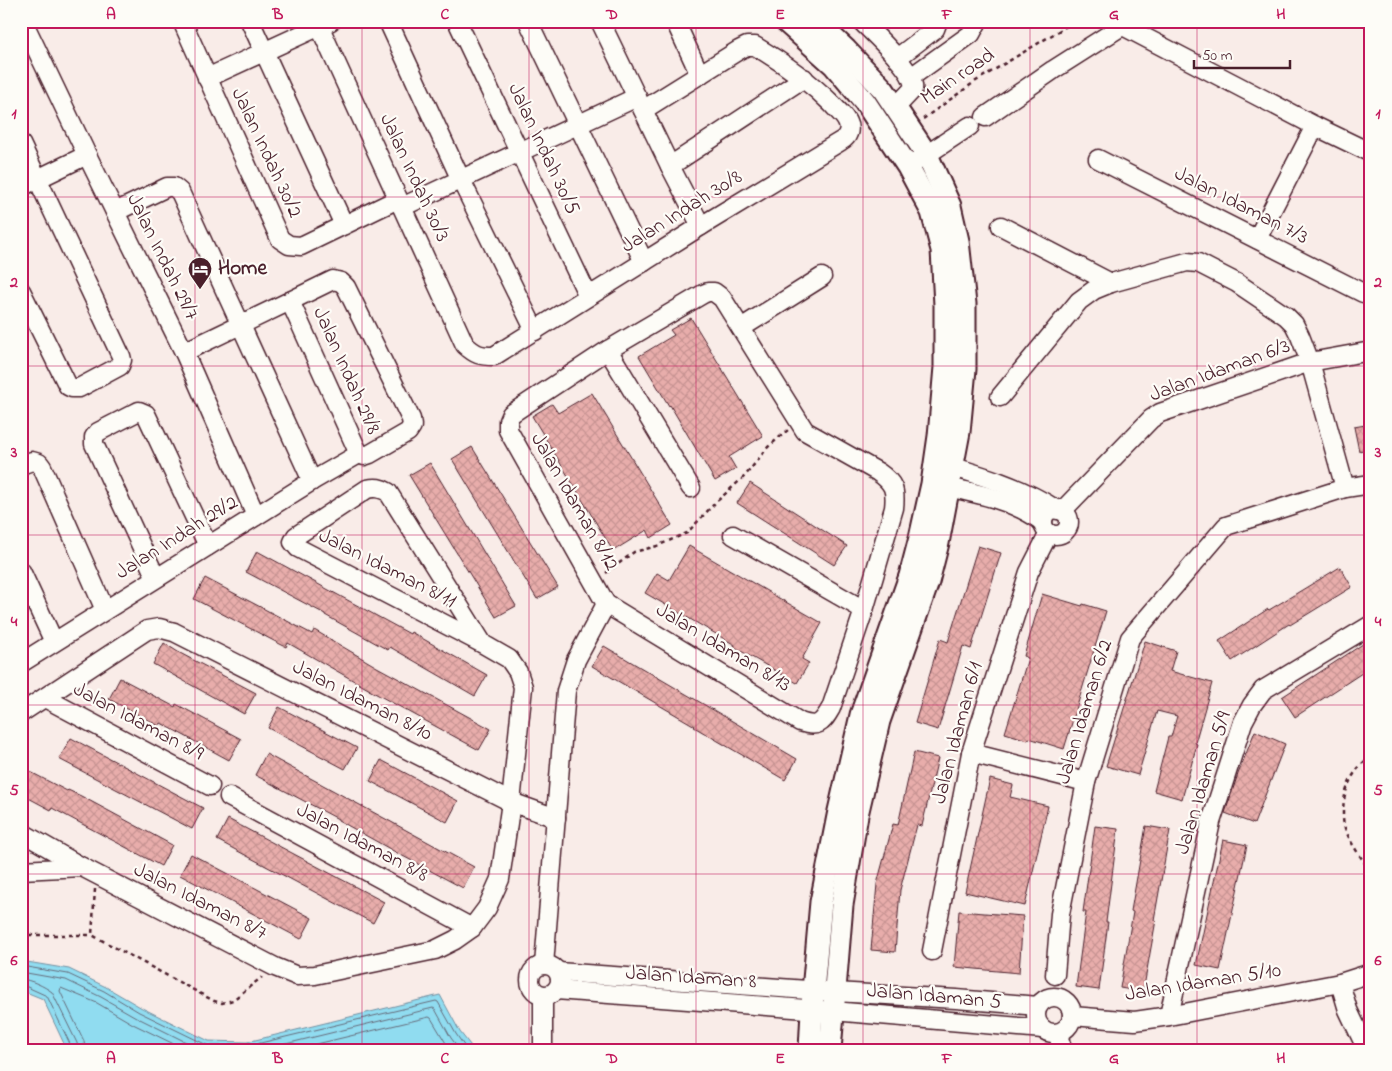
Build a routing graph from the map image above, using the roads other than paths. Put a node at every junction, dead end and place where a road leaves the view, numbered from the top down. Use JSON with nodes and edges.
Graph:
{"nodes":[{"id":1,"x":23,"y":21,"type":"edge"},
{"id":2,"x":182,"y":21,"type":"edge"},
{"id":3,"x":250,"y":21,"type":"edge"},
{"id":4,"x":388,"y":21,"type":"edge"},
{"id":5,"x":457,"y":21,"type":"edge"},
{"id":6,"x":528,"y":21,"type":"edge"},
{"id":7,"x":600,"y":21,"type":"edge"},
{"id":8,"x":675,"y":21,"type":"edge"},
{"id":9,"x":785,"y":21,"type":"edge"},
{"id":10,"x":815,"y":21,"type":"edge"},
{"id":11,"x":861,"y":21,"type":"edge"},
{"id":12,"x":938,"y":21,"type":"edge"},
{"id":13,"x":978,"y":21,"type":"edge"},
{"id":14,"x":322,"y":23,"type":"edge"},
{"id":15,"x":1126,"y":23,"type":"edge"},
{"id":16,"x":264,"y":52,"type":"junction"},
{"id":17,"x":897,"y":58,"type":"junction"},
{"id":18,"x":700,"y":75,"type":"junction"},
{"id":19,"x":911,"y":77,"type":"junction"},
{"id":20,"x":207,"y":78,"type":"junction"},
{"id":21,"x":804,"y":78,"type":"junction"},
{"id":22,"x":640,"y":104,"type":"junction"},
{"id":23,"x":896,"y":107,"type":"junction"},
{"id":24,"x":578,"y":125,"type":"junction"},
{"id":25,"x":1315,"y":126,"type":"junction"},
{"id":26,"x":21,"y":144,"type":"edge"},
{"id":27,"x":520,"y":152,"type":"junction"},
{"id":28,"x":1371,"y":153,"type":"edge"},
{"id":29,"x":87,"y":155,"type":"junction"},
{"id":30,"x":927,"y":155,"type":"junction"},
{"id":31,"x":1098,"y":159,"type":"dead end"},
{"id":32,"x":670,"y":166,"type":"junction"},
{"id":33,"x":908,"y":167,"type":"junction"},
{"id":34,"x":38,"y":179,"type":"junction"},
{"id":35,"x":460,"y":180,"type":"junction"},
{"id":36,"x":21,"y":187,"type":"edge"},
{"id":37,"x":400,"y":203,"type":"junction"},
{"id":38,"x":115,"y":212,"type":"junction"},
{"id":39,"x":344,"y":225,"type":"junction"},
{"id":40,"x":702,"y":226,"type":"junction"},
{"id":41,"x":1001,"y":226,"type":"dead end"},
{"id":42,"x":1257,"y":239,"type":"junction"},
{"id":43,"x":644,"y":262,"type":"junction"},
{"id":44,"x":822,"y":277,"type":"dead end"},
{"id":45,"x":1111,"y":283,"type":"junction"},
{"id":46,"x":21,"y":291,"type":"edge"},
{"id":47,"x":1363,"y":293,"type":"dead end"},
{"id":48,"x":588,"y":296,"type":"junction"},
{"id":49,"x":290,"y":301,"type":"junction"},
{"id":50,"x":241,"y":325,"type":"junction"},
{"id":51,"x":741,"y":328,"type":"junction"},
{"id":52,"x":534,"y":331,"type":"junction"},
{"id":53,"x":608,"y":350,"type":"junction"},
{"id":54,"x":1371,"y":351,"type":"edge"},
{"id":55,"x":184,"y":352,"type":"junction"},
{"id":56,"x":473,"y":352,"type":"joint"},
{"id":57,"x":1310,"y":362,"type":"junction"},
{"id":58,"x":1000,"y":397,"type":"dead end"},
{"id":59,"x":359,"y":454,"type":"junction"},
{"id":60,"x":944,"y":464,"type":"junction"},
{"id":61,"x":21,"y":466,"type":"edge"},
{"id":62,"x":312,"y":481,"type":"junction"},
{"id":63,"x":1371,"y":484,"type":"edge"},
{"id":64,"x":940,"y":485,"type":"junction"},
{"id":65,"x":691,"y":488,"type":"dead end"},
{"id":66,"x":1345,"y":488,"type":"junction"},
{"id":67,"x":1060,"y":510,"type":"junction"},
{"id":68,"x":256,"y":516,"type":"junction"},
{"id":69,"x":1046,"y":528,"type":"junction"},
{"id":70,"x":733,"y":535,"type":"dead end"},
{"id":71,"x":208,"y":546,"type":"junction"},
{"id":72,"x":21,"y":571,"type":"edge"},
{"id":73,"x":156,"y":578,"type":"junction"},
{"id":74,"x":606,"y":604,"type":"junction"},
{"id":75,"x":105,"y":610,"type":"junction"},
{"id":76,"x":864,"y":610,"type":"junction"},
{"id":77,"x":1371,"y":625,"type":"edge"},
{"id":78,"x":54,"y":642,"type":"junction"},
{"id":79,"x":483,"y":644,"type":"junction"},
{"id":80,"x":21,"y":662,"type":"edge"},
{"id":81,"x":45,"y":698,"type":"junction"},
{"id":82,"x":21,"y":713,"type":"edge"},
{"id":83,"x":971,"y":753,"type":"junction"},
{"id":84,"x":1086,"y":782,"type":"junction"},
{"id":85,"x":210,"y":786,"type":"dead end"},
{"id":86,"x":229,"y":797,"type":"dead end"},
{"id":87,"x":511,"y":802,"type":"junction"},
{"id":88,"x":556,"y":818,"type":"junction"},
{"id":89,"x":21,"y":832,"type":"edge"},
{"id":90,"x":82,"y":867,"type":"junction"},
{"id":91,"x":21,"y":870,"type":"edge"},
{"id":92,"x":472,"y":928,"type":"junction"},
{"id":93,"x":932,"y":951,"type":"dead end"},
{"id":94,"x":551,"y":969,"type":"junction"},
{"id":95,"x":1371,"y":973,"type":"edge"},
{"id":96,"x":1055,"y":975,"type":"dead end"},
{"id":97,"x":679,"y":981,"type":"junction"},
{"id":98,"x":1340,"y":983,"type":"junction"},
{"id":99,"x":550,"y":993,"type":"junction"},
{"id":100,"x":679,"y":1000,"type":"junction"},
{"id":101,"x":823,"y":1001,"type":"junction"},
{"id":102,"x":1038,"y":1006,"type":"junction"},
{"id":103,"x":1072,"y":1016,"type":"junction"},
{"id":104,"x":1169,"y":1016,"type":"junction"},
{"id":105,"x":1050,"y":1030,"type":"junction"},
{"id":106,"x":543,"y":1050,"type":"edge"},
{"id":107,"x":810,"y":1050,"type":"edge"},
{"id":108,"x":830,"y":1050,"type":"edge"},
{"id":109,"x":1062,"y":1050,"type":"edge"},
{"id":110,"x":1367,"y":1050,"type":"edge"}],
"edges":[{"from":1,"to":29,"type":"street","name":"Jalan Indah 29/7"},
{"from":2,"to":20,"type":"street","name":"Jalan Indah 30/2"},
{"from":3,"to":16,"type":"street"},
{"from":4,"to":35,"type":"street"},
{"from":5,"to":27,"type":"street","name":"Jalan Indah 30/5"},
{"from":6,"to":24,"type":"street"},
{"from":7,"to":22,"type":"street"},
{"from":8,"to":18,"type":"street"},
{"from":9,"to":33,"type":"main road"},
{"from":10,"to":23,"type":"main road"},
{"from":11,"to":17,"type":"street"},
{"from":12,"to":17,"type":"street"},
{"from":13,"to":19,"type":"street"},
{"from":14,"to":16,"type":"street"},
{"from":14,"to":37,"type":"street","name":"Jalan Indah 30/3"},
{"from":15,"to":25,"type":"street"},
{"from":15,"to":30,"type":"street"},
{"from":16,"to":20,"type":"street"},
{"from":16,"to":39,"type":"street"},
{"from":17,"to":19,"type":"street"},
{"from":18,"to":21,"type":"street","name":"Jalan Indah 30/2"},
{"from":18,"to":22,"type":"street","name":"Jalan Indah 30/2"},
{"from":19,"to":23,"type":"street"},
{"from":20,"to":39,"type":"street","name":"Jalan Indah 30/2"},
{"from":21,"to":32,"type":"street"},
{"from":21,"to":40,"type":"street","name":"Jalan Indah 30/8"},
{"from":22,"to":24,"type":"street","name":"Jalan Indah 30/2"},
{"from":22,"to":32,"type":"street"},
{"from":23,"to":30,"type":"main road"},
{"from":24,"to":27,"type":"street","name":"Jalan Indah 30/2"},
{"from":24,"to":43,"type":"street"},
{"from":25,"to":28,"type":"street"},
{"from":25,"to":42,"type":"street"},
{"from":26,"to":34,"type":"street"},
{"from":27,"to":35,"type":"street","name":"Jalan Indah 30/2"},
{"from":27,"to":48,"type":"street","name":"Jalan Indah 30/5"},
{"from":29,"to":34,"type":"street"},
{"from":29,"to":38,"type":"street","name":"Jalan Indah 29/7"},
{"from":30,"to":33,"type":"street"},
{"from":30,"to":60,"type":"main road"},
{"from":31,"to":42,"type":"street","name":"Jalan Idaman 7/3"},
{"from":32,"to":40,"type":"street"},
{"from":33,"to":60,"type":"main road"},
{"from":34,"to":36,"type":"street"},
{"from":34,"to":46,"type":"street"},
{"from":35,"to":37,"type":"street","name":"Jalan Indah 30/2"},
{"from":35,"to":52,"type":"street"},
{"from":37,"to":39,"type":"street","name":"Jalan Indah 30/2"},
{"from":37,"to":56,"type":"street","name":"Jalan Indah 30/3"},
{"from":38,"to":50,"type":"street"},
{"from":38,"to":55,"type":"street","name":"Jalan Indah 29/7"},
{"from":40,"to":43,"type":"street","name":"Jalan Indah 30/8"},
{"from":41,"to":45,"type":"street"},
{"from":42,"to":47,"type":"street","name":"Jalan Idaman 7/3"},
{"from":43,"to":48,"type":"street","name":"Jalan Indah 30/8"},
{"from":44,"to":51,"type":"street"},
{"from":45,"to":57,"type":"street"},
{"from":45,"to":58,"type":"street"},
{"from":48,"to":52,"type":"street","name":"Jalan Indah 30/8"},
{"from":49,"to":50,"type":"street","name":"Jalan Indah 29/8"},
{"from":49,"to":59,"type":"street","name":"Jalan Indah 29/8"},
{"from":49,"to":59,"type":"street","name":"Jalan Indah 29/2"},
{"from":50,"to":55,"type":"street","name":"Jalan Indah 29/8"},
{"from":50,"to":62,"type":"street"},
{"from":51,"to":53,"type":"street"},
{"from":51,"to":76,"type":"street"},
{"from":52,"to":56,"type":"street","name":"Jalan Indah 30/8"},
{"from":53,"to":65,"type":"street"},
{"from":53,"to":74,"type":"street","name":"Jalan Idaman 8/12"},
{"from":54,"to":57,"type":"street","name":"Jalan Idaman 6/3"},
{"from":55,"to":68,"type":"street","name":"Jalan Indah 29/7"},
{"from":57,"to":66,"type":"street"},
{"from":57,"to":67,"type":"street","name":"Jalan Idaman 6/3"},
{"from":59,"to":62,"type":"street","name":"Jalan Indah 29/2"},
{"from":60,"to":64,"type":"main road"},
{"from":60,"to":67,"type":"street"},
{"from":61,"to":75,"type":"street"},
{"from":62,"to":68,"type":"street","name":"Jalan Indah 29/2"},
{"from":63,"to":66,"type":"street","name":"Jalan Idaman 6/2"},
{"from":64,"to":69,"type":"street"},
{"from":64,"to":101,"type":"main road"},
{"from":66,"to":84,"type":"street","name":"Jalan Idaman 6/2"},
{"from":67,"to":69,"type":"street"},
{"from":68,"to":71,"type":"street","name":"Jalan Indah 29/2"},
{"from":69,"to":83,"type":"street","name":"Jalan Idaman 6/1"},
{"from":70,"to":76,"type":"street"},
{"from":71,"to":73,"type":"street","name":"Jalan Indah 29/2"},
{"from":71,"to":73,"type":"street"},
{"from":72,"to":78,"type":"street"},
{"from":73,"to":75,"type":"street","name":"Jalan Indah 29/2"},
{"from":74,"to":76,"type":"street","name":"Jalan Idaman 8/13"},
{"from":74,"to":88,"type":"street"},
{"from":75,"to":78,"type":"street","name":"Jalan Indah 29/2"},
{"from":77,"to":104,"type":"street","name":"Jalan Idaman 5/9"},
{"from":78,"to":80,"type":"street","name":"Jalan Indah 29/2"},
{"from":79,"to":79,"type":"street","name":"Jalan Idaman 8/11"},
{"from":79,"to":87,"type":"street","name":"Jalan Idaman 8/11"},
{"from":81,"to":82,"type":"street"},
{"from":81,"to":85,"type":"street","name":"Jalan Idaman 8/9"},
{"from":81,"to":87,"type":"street","name":"Jalan Idaman 8/10"},
{"from":83,"to":84,"type":"street"},
{"from":83,"to":93,"type":"street","name":"Jalan Idaman 6/1"},
{"from":84,"to":96,"type":"street","name":"Jalan Idaman 6/2"},
{"from":86,"to":92,"type":"street","name":"Jalan Idaman 8/8"},
{"from":87,"to":88,"type":"street","name":"Jalan Idaman 8/10"},
{"from":87,"to":92,"type":"street"},
{"from":88,"to":94,"type":"street"},
{"from":89,"to":90,"type":"street","name":"Jalan Idaman 8/7"},
{"from":90,"to":91,"type":"street"},
{"from":90,"to":92,"type":"street","name":"Jalan Idaman 8/7"},
{"from":94,"to":97,"type":"street","name":"Jalan Idaman 8"},
{"from":94,"to":99,"type":"street"},
{"from":94,"to":99,"type":"street"},
{"from":95,"to":98,"type":"street","name":"Jalan Idaman 5/10"},
{"from":97,"to":100,"type":"street"},
{"from":97,"to":101,"type":"street","name":"Jalan Idaman 8"},
{"from":98,"to":104,"type":"street","name":"Jalan Idaman 5/10"},
{"from":98,"to":110,"type":"street"},
{"from":99,"to":100,"type":"street","name":"Jalan Idaman 8"},
{"from":99,"to":106,"type":"street"},
{"from":100,"to":101,"type":"street","name":"Jalan Idaman 8"},
{"from":101,"to":102,"type":"street","name":"Jalan Idaman 5"},
{"from":101,"to":105,"type":"street","name":"Jalan Idaman 5"},
{"from":101,"to":107,"type":"main road"},
{"from":101,"to":108,"type":"main road"},
{"from":102,"to":103,"type":"street"},
{"from":102,"to":105,"type":"street"},
{"from":103,"to":104,"type":"street","name":"Jalan Idaman 5/10"},
{"from":103,"to":105,"type":"street"},
{"from":105,"to":109,"type":"street"}]}
